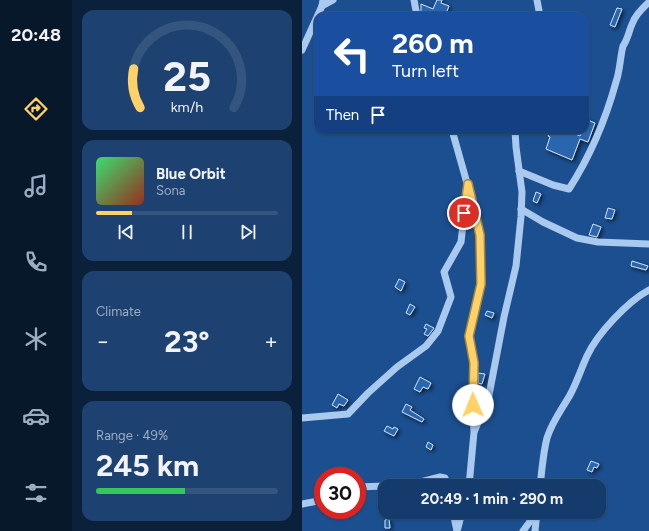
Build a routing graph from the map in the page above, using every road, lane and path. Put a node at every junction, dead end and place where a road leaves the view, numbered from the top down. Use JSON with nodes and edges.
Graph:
{"nodes":[{"id":1,"x":333,"y":0,"type":"edge"},
{"id":2,"x":414,"y":0,"type":"edge"},
{"id":3,"x":537,"y":0,"type":"edge"},
{"id":4,"x":649,"y":2,"type":"edge"},
{"id":5,"x":322,"y":3,"type":"edge"},
{"id":6,"x":416,"y":12,"type":"edge"},
{"id":7,"x":539,"y":12,"type":"edge"},
{"id":8,"x":314,"y":22,"type":"edge"},
{"id":9,"x":302,"y":50,"type":"edge"},
{"id":10,"x":453,"y":134,"type":"edge"},
{"id":11,"x":515,"y":134,"type":"edge"},
{"id":12,"x":519,"y":171,"type":"junction"},
{"id":13,"x":468,"y":184,"type":"junction"},
{"id":14,"x":521,"y":209,"type":"junction"},
{"id":15,"x":649,"y":244,"type":"edge"},
{"id":16,"x":649,"y":290,"type":"edge"},
{"id":17,"x":302,"y":418,"type":"edge"},
{"id":18,"x":474,"y":432,"type":"junction"},
{"id":19,"x":432,"y":479,"type":"edge"},
{"id":20,"x":445,"y":479,"type":"edge"},
{"id":21,"x":470,"y":479,"type":"edge"},
{"id":22,"x":541,"y":479,"type":"edge"},
{"id":23,"x":378,"y":486,"type":"edge"},
{"id":24,"x":366,"y":487,"type":"edge"},
{"id":25,"x":314,"y":502,"type":"edge"},
{"id":26,"x":302,"y":504,"type":"edge"},
{"id":27,"x":454,"y":519,"type":"edge"},
{"id":28,"x":460,"y":519,"type":"edge"},
{"id":29,"x":457,"y":531,"type":"edge"},
{"id":30,"x":523,"y":531,"type":"edge"},
{"id":31,"x":535,"y":531,"type":"edge"}],
"edges":[{"from":1,"to":5,"type":"street"},
{"from":2,"to":6,"type":"street"},
{"from":3,"to":7,"type":"street"},
{"from":4,"to":12,"type":"street"},
{"from":8,"to":9,"type":"street"},
{"from":10,"to":13,"type":"street"},
{"from":11,"to":12,"type":"street"},
{"from":12,"to":14,"type":"street"},
{"from":13,"to":17,"type":"street"},
{"from":13,"to":18,"type":"street"},
{"from":14,"to":15,"type":"street"},
{"from":14,"to":18,"type":"street"},
{"from":16,"to":22,"type":"street"},
{"from":18,"to":21,"type":"street"},
{"from":19,"to":20,"type":"street"},
{"from":23,"to":24,"type":"street"},
{"from":25,"to":26,"type":"street"},
{"from":27,"to":29,"type":"street"},
{"from":28,"to":29,"type":"street"},
{"from":30,"to":31,"type":"street"}]}
